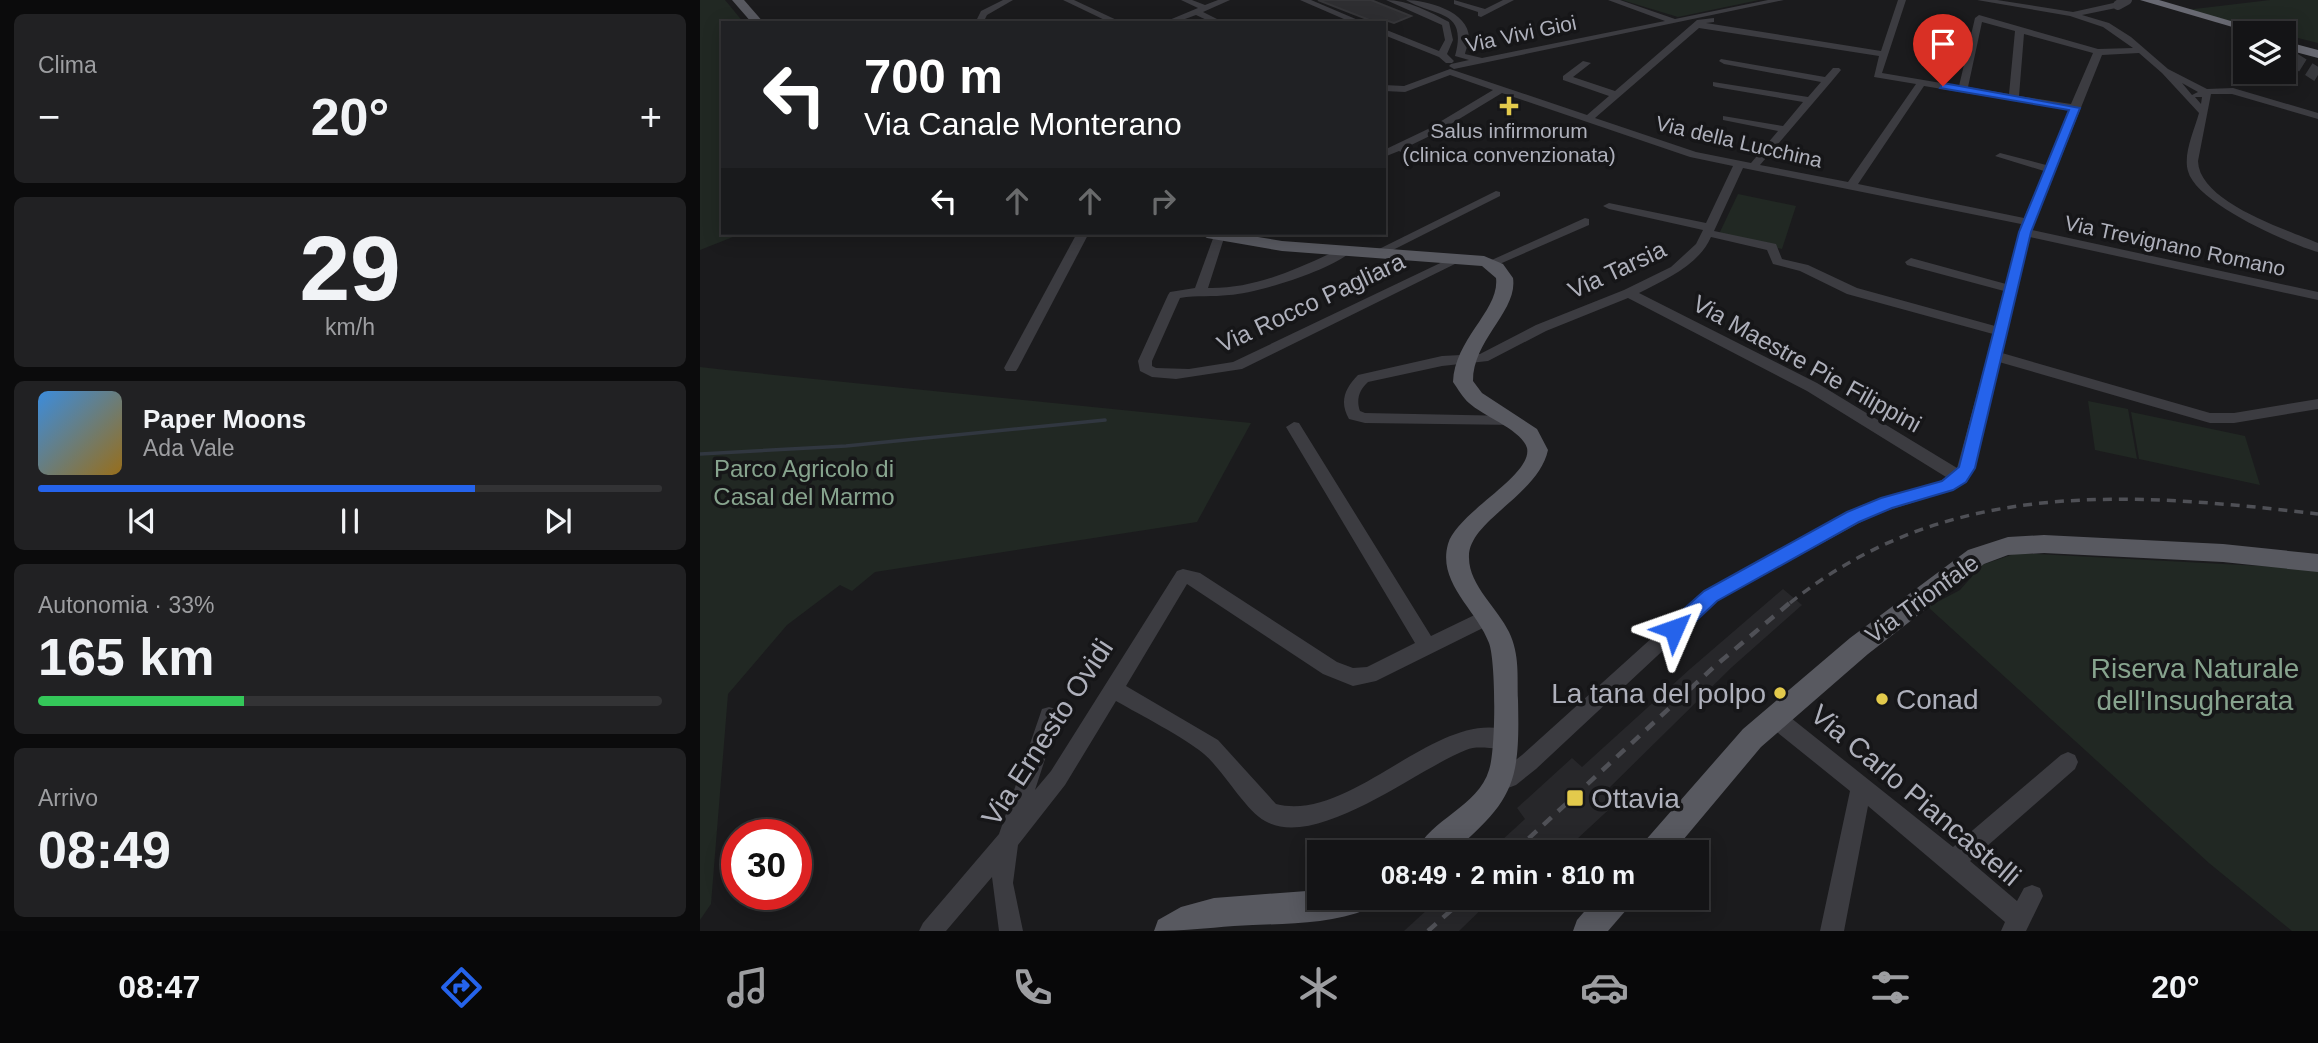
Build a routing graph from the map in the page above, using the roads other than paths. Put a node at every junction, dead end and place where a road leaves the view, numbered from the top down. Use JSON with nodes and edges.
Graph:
{"nodes":[{"id":1,"x":738,"y":0,"type":"edge"},
{"id":2,"x":1009,"y":0,"type":"edge"},
{"id":3,"x":1067,"y":0,"type":"edge"},
{"id":4,"x":1185,"y":0,"type":"edge"},
{"id":5,"x":1226,"y":0,"type":"edge"},
{"id":6,"x":1304,"y":0,"type":"edge"},
{"id":7,"x":1390,"y":0,"type":"edge"},
{"id":8,"x":1410,"y":0,"type":"edge"},
{"id":9,"x":1510,"y":0,"type":"edge"},
{"id":10,"x":1612,"y":0,"type":"edge"},
{"id":11,"x":1780,"y":0,"type":"edge"},
{"id":12,"x":1902,"y":0,"type":"edge"},
{"id":13,"x":1981,"y":0,"type":"edge"},
{"id":14,"x":2033,"y":0,"type":"edge"},
{"id":15,"x":2146,"y":0,"type":"edge"},
{"id":16,"x":1765,"y":1,"type":"edge"},
{"id":17,"x":1457,"y":2,"type":"dead end"},
{"id":18,"x":2124,"y":2,"type":"edge"},
{"id":19,"x":977,"y":4,"type":"dead end"},
{"id":20,"x":2061,"y":9,"type":"dead end"},
{"id":21,"x":989,"y":10,"type":"junction"},
{"id":22,"x":1200,"y":10,"type":"junction"},
{"id":23,"x":2071,"y":14,"type":"junction"},
{"id":24,"x":1738,"y":15,"type":"dead end"},
{"id":25,"x":756,"y":21,"type":"edge"},
{"id":26,"x":980,"y":21,"type":"edge"},
{"id":27,"x":1114,"y":21,"type":"edge"},
{"id":28,"x":1171,"y":21,"type":"edge"},
{"id":29,"x":1218,"y":21,"type":"edge"},
{"id":30,"x":1355,"y":21,"type":"edge"},
{"id":31,"x":1674,"y":21,"type":"junction"},
{"id":32,"x":2233,"y":24,"type":"edge"},
{"id":33,"x":1698,"y":25,"type":"junction"},
{"id":34,"x":1462,"y":26,"type":"junction"},
{"id":35,"x":1448,"y":27,"type":"junction"},
{"id":36,"x":2020,"y":29,"type":"junction"},
{"id":37,"x":2233,"y":32,"type":"edge"},
{"id":38,"x":1386,"y":33,"type":"edge"},
{"id":39,"x":2296,"y":42,"type":"edge"},
{"id":40,"x":2296,"y":48,"type":"edge"},
{"id":41,"x":2318,"y":48,"type":"edge"},
{"id":42,"x":2141,"y":50,"type":"junction"},
{"id":43,"x":2098,"y":52,"type":"junction"},
{"id":44,"x":1883,"y":54,"type":"junction"},
{"id":45,"x":2318,"y":54,"type":"edge"},
{"id":46,"x":1443,"y":55,"type":"junction"},
{"id":47,"x":1488,"y":59,"type":"junction"},
{"id":48,"x":1724,"y":61,"type":"dead end"},
{"id":49,"x":1586,"y":63,"type":"dead end"},
{"id":50,"x":1452,"y":69,"type":"junction"},
{"id":51,"x":1836,"y":70,"type":"dead end"},
{"id":52,"x":2165,"y":71,"type":"junction"},
{"id":53,"x":1828,"y":80,"type":"junction"},
{"id":54,"x":1923,"y":82,"type":"junction"},
{"id":55,"x":1716,"y":84,"type":"dead end"},
{"id":56,"x":1386,"y":88,"type":"edge"},
{"id":57,"x":1502,"y":89,"type":"junction"},
{"id":58,"x":1964,"y":89,"type":"junction"},
{"id":59,"x":2188,"y":89,"type":"junction"},
{"id":60,"x":2206,"y":94,"type":"junction"},
{"id":61,"x":1616,"y":95,"type":"junction"},
{"id":62,"x":2014,"y":98,"type":"junction"},
{"id":63,"x":1810,"y":100,"type":"junction"},
{"id":64,"x":2075,"y":108,"type":"junction"},
{"id":65,"x":2203,"y":112,"type":"junction"},
{"id":66,"x":2318,"y":116,"type":"edge"},
{"id":67,"x":1727,"y":118,"type":"dead end"},
{"id":68,"x":1587,"y":120,"type":"junction"},
{"id":69,"x":1785,"y":129,"type":"junction"},
{"id":70,"x":1399,"y":147,"type":"junction"},
{"id":71,"x":1386,"y":153,"type":"edge"},
{"id":72,"x":2000,"y":156,"type":"dead end"},
{"id":73,"x":1431,"y":163,"type":"dead end"},
{"id":74,"x":1739,"y":164,"type":"junction"},
{"id":75,"x":1753,"y":167,"type":"junction"},
{"id":76,"x":2049,"y":169,"type":"junction"},
{"id":77,"x":1851,"y":187,"type":"junction"},
{"id":78,"x":1496,"y":194,"type":"dead end"},
{"id":79,"x":1609,"y":206,"type":"dead end"},
{"id":80,"x":1585,"y":222,"type":"dead end"},
{"id":81,"x":2026,"y":227,"type":"junction"},
{"id":82,"x":1709,"y":231,"type":"junction"},
{"id":83,"x":1082,"y":235,"type":"edge"},
{"id":84,"x":1222,"y":235,"type":"edge"},
{"id":85,"x":2318,"y":248,"type":"edge"},
{"id":86,"x":1346,"y":251,"type":"junction"},
{"id":87,"x":1377,"y":253,"type":"junction"},
{"id":88,"x":1459,"y":259,"type":"junction"},
{"id":89,"x":1911,"y":262,"type":"dead end"},
{"id":90,"x":1491,"y":263,"type":"junction"},
{"id":91,"x":2010,"y":289,"type":"junction"},
{"id":92,"x":1200,"y":293,"type":"junction"},
{"id":93,"x":1629,"y":293,"type":"junction"},
{"id":94,"x":2318,"y":296,"type":"edge"},
{"id":95,"x":2001,"y":332,"type":"junction"},
{"id":96,"x":1995,"y":356,"type":"junction"},
{"id":97,"x":1465,"y":359,"type":"junction"},
{"id":98,"x":1011,"y":368,"type":"dead end"},
{"id":99,"x":2318,"y":404,"type":"edge"},
{"id":100,"x":1512,"y":421,"type":"junction"},
{"id":101,"x":1294,"y":428,"type":"dead end"},
{"id":102,"x":1961,"y":478,"type":"junction"},
{"id":103,"x":2318,"y":563,"type":"edge"},
{"id":104,"x":1487,"y":617,"type":"junction"},
{"id":105,"x":1427,"y":646,"type":"junction"},
{"id":106,"x":1112,"y":688,"type":"junction"},
{"id":107,"x":1049,"y":716,"type":"dead end"},
{"id":108,"x":1774,"y":717,"type":"junction"},
{"id":109,"x":1506,"y":739,"type":"junction"},
{"id":110,"x":2068,"y":762,"type":"dead end"},
{"id":111,"x":1500,"y":781,"type":"junction"},
{"id":112,"x":1861,"y":788,"type":"junction"},
{"id":113,"x":1444,"y":840,"type":"edge"},
{"id":114,"x":1664,"y":840,"type":"edge"},
{"id":115,"x":1008,"y":841,"type":"junction"},
{"id":116,"x":1953,"y":861,"type":"junction"},
{"id":117,"x":2032,"y":896,"type":"dead end"},
{"id":118,"x":1307,"y":907,"type":"edge"},
{"id":119,"x":1606,"y":910,"type":"edge"},
{"id":120,"x":2016,"y":925,"type":"edge"},
{"id":121,"x":932,"y":931,"type":"edge"},
{"id":122,"x":1011,"y":931,"type":"edge"},
{"id":123,"x":1169,"y":931,"type":"edge"},
{"id":124,"x":1588,"y":931,"type":"edge"},
{"id":125,"x":1832,"y":931,"type":"edge"}],
"edges":[{"from":1,"to":25,"type":"main road"},
{"from":2,"to":21,"type":"street"},
{"from":3,"to":27,"type":"street"},
{"from":4,"to":22,"type":"street"},
{"from":5,"to":22,"type":"street"},
{"from":6,"to":30,"type":"street"},
{"from":7,"to":35,"type":"street"},
{"from":8,"to":34,"type":"street"},
{"from":9,"to":17,"type":"street"},
{"from":10,"to":31,"type":"street"},
{"from":11,"to":16,"type":"street","name":"Via Vivi Gioi"},
{"from":12,"to":44,"type":"street"},
{"from":13,"to":23,"type":"street"},
{"from":14,"to":20,"type":"street"},
{"from":15,"to":32,"type":"highway"},
{"from":16,"to":31,"type":"street","name":"Via Vivi Gioi"},
{"from":18,"to":23,"type":"street"},
{"from":18,"to":37,"type":"highway"},
{"from":19,"to":21,"type":"street"},
{"from":21,"to":26,"type":"street"},
{"from":22,"to":28,"type":"street"},
{"from":22,"to":29,"type":"street"},
{"from":23,"to":42,"type":"street"},
{"from":24,"to":33,"type":"street"},
{"from":31,"to":47,"type":"street","name":"Via Vivi Gioi"},
{"from":33,"to":44,"type":"street"},
{"from":33,"to":61,"type":"street"},
{"from":34,"to":35,"type":"street"},
{"from":34,"to":47,"type":"street"},
{"from":35,"to":46,"type":"street"},
{"from":36,"to":43,"type":"street"},
{"from":36,"to":58,"type":"street"},
{"from":36,"to":62,"type":"street"},
{"from":38,"to":46,"type":"street","name":"Via della Lucchina"},
{"from":39,"to":41,"type":"highway"},
{"from":40,"to":45,"type":"highway"},
{"from":42,"to":43,"type":"street"},
{"from":42,"to":52,"type":"street"},
{"from":43,"to":64,"type":"street"},
{"from":44,"to":54,"type":"street"},
{"from":46,"to":50,"type":"street","name":"Via della Lucchina"},
{"from":47,"to":50,"type":"street","name":"Via Vivi Gioi"},
{"from":48,"to":53,"type":"street"},
{"from":49,"to":61,"type":"street"},
{"from":50,"to":56,"type":"street","name":"Via Vivi Gioi"},
{"from":50,"to":57,"type":"street","name":"Via della Lucchina"},
{"from":51,"to":53,"type":"street"},
{"from":52,"to":59,"type":"street"},
{"from":52,"to":59,"type":"street"},
{"from":53,"to":63,"type":"street"},
{"from":54,"to":58,"type":"street"},
{"from":54,"to":77,"type":"street"},
{"from":55,"to":63,"type":"street"},
{"from":57,"to":68,"type":"street","name":"Via della Lucchina"},
{"from":57,"to":70,"type":"street"},
{"from":58,"to":62,"type":"street"},
{"from":59,"to":60,"type":"street"},
{"from":59,"to":65,"type":"street"},
{"from":60,"to":65,"type":"street"},
{"from":60,"to":66,"type":"street"},
{"from":61,"to":68,"type":"street"},
{"from":62,"to":64,"type":"street"},
{"from":63,"to":69,"type":"street"},
{"from":64,"to":76,"type":"street"},
{"from":65,"to":85,"type":"street"},
{"from":67,"to":69,"type":"street"},
{"from":68,"to":74,"type":"street","name":"Via della Lucchina"},
{"from":69,"to":75,"type":"street"},
{"from":70,"to":71,"type":"street"},
{"from":70,"to":73,"type":"street"},
{"from":72,"to":76,"type":"street"},
{"from":74,"to":75,"type":"street","name":"Via della Lucchina"},
{"from":74,"to":82,"type":"street","name":"Via Tarsia"},
{"from":75,"to":77,"type":"street","name":"Via della Lucchina"},
{"from":76,"to":81,"type":"street"},
{"from":77,"to":81,"type":"street","name":"Via della Lucchina"},
{"from":78,"to":87,"type":"street"},
{"from":79,"to":82,"type":"street"},
{"from":80,"to":90,"type":"street"},
{"from":81,"to":91,"type":"street"},
{"from":81,"to":94,"type":"street","name":"Via Trevignano Romano"},
{"from":82,"to":93,"type":"street","name":"Via Tarsia"},
{"from":82,"to":95,"type":"street"},
{"from":83,"to":98,"type":"street"},
{"from":84,"to":86,"type":"main road"},
{"from":84,"to":92,"type":"street"},
{"from":86,"to":87,"type":"main road"},
{"from":86,"to":92,"type":"street","name":"Via Rocco Pagliara"},
{"from":87,"to":88,"type":"main road"},
{"from":88,"to":90,"type":"main road"},
{"from":88,"to":92,"type":"street","name":"Via Rocco Pagliara"},
{"from":89,"to":91,"type":"street"},
{"from":90,"to":97,"type":"main road"},
{"from":91,"to":95,"type":"street"},
{"from":93,"to":97,"type":"street","name":"Via Tarsia"},
{"from":93,"to":102,"type":"street","name":"Via Maestre Pie Filippini"},
{"from":95,"to":96,"type":"street"},
{"from":96,"to":99,"type":"street"},
{"from":96,"to":102,"type":"street"},
{"from":97,"to":100,"type":"main road"},
{"from":97,"to":100,"type":"street","name":"Via Tarsia"},
{"from":100,"to":104,"type":"main road"},
{"from":101,"to":105,"type":"street"},
{"from":102,"to":111,"type":"street"},
{"from":103,"to":108,"type":"main road","name":"Via Trionfale"},
{"from":104,"to":105,"type":"street"},
{"from":104,"to":109,"type":"main road"},
{"from":105,"to":106,"type":"street","name":"Via Ernesto Ovidi"},
{"from":106,"to":109,"type":"street"},
{"from":106,"to":115,"type":"street","name":"Via Ernesto Ovidi"},
{"from":107,"to":115,"type":"street"},
{"from":108,"to":112,"type":"street","name":"Via Carlo Piancastelli"},
{"from":108,"to":114,"type":"main road","name":"Via Trionfale"},
{"from":109,"to":111,"type":"main road"},
{"from":110,"to":116,"type":"street"},
{"from":111,"to":113,"type":"main road"},
{"from":112,"to":116,"type":"street","name":"Via Carlo Piancastelli"},
{"from":112,"to":125,"type":"street"},
{"from":115,"to":121,"type":"street"},
{"from":115,"to":122,"type":"street","name":"Via Ernesto Ovidi"},
{"from":116,"to":120,"type":"street","name":"Via Carlo Piancastelli"},
{"from":117,"to":120,"type":"street"},
{"from":118,"to":123,"type":"main road"},
{"from":119,"to":124,"type":"main road"}]}
